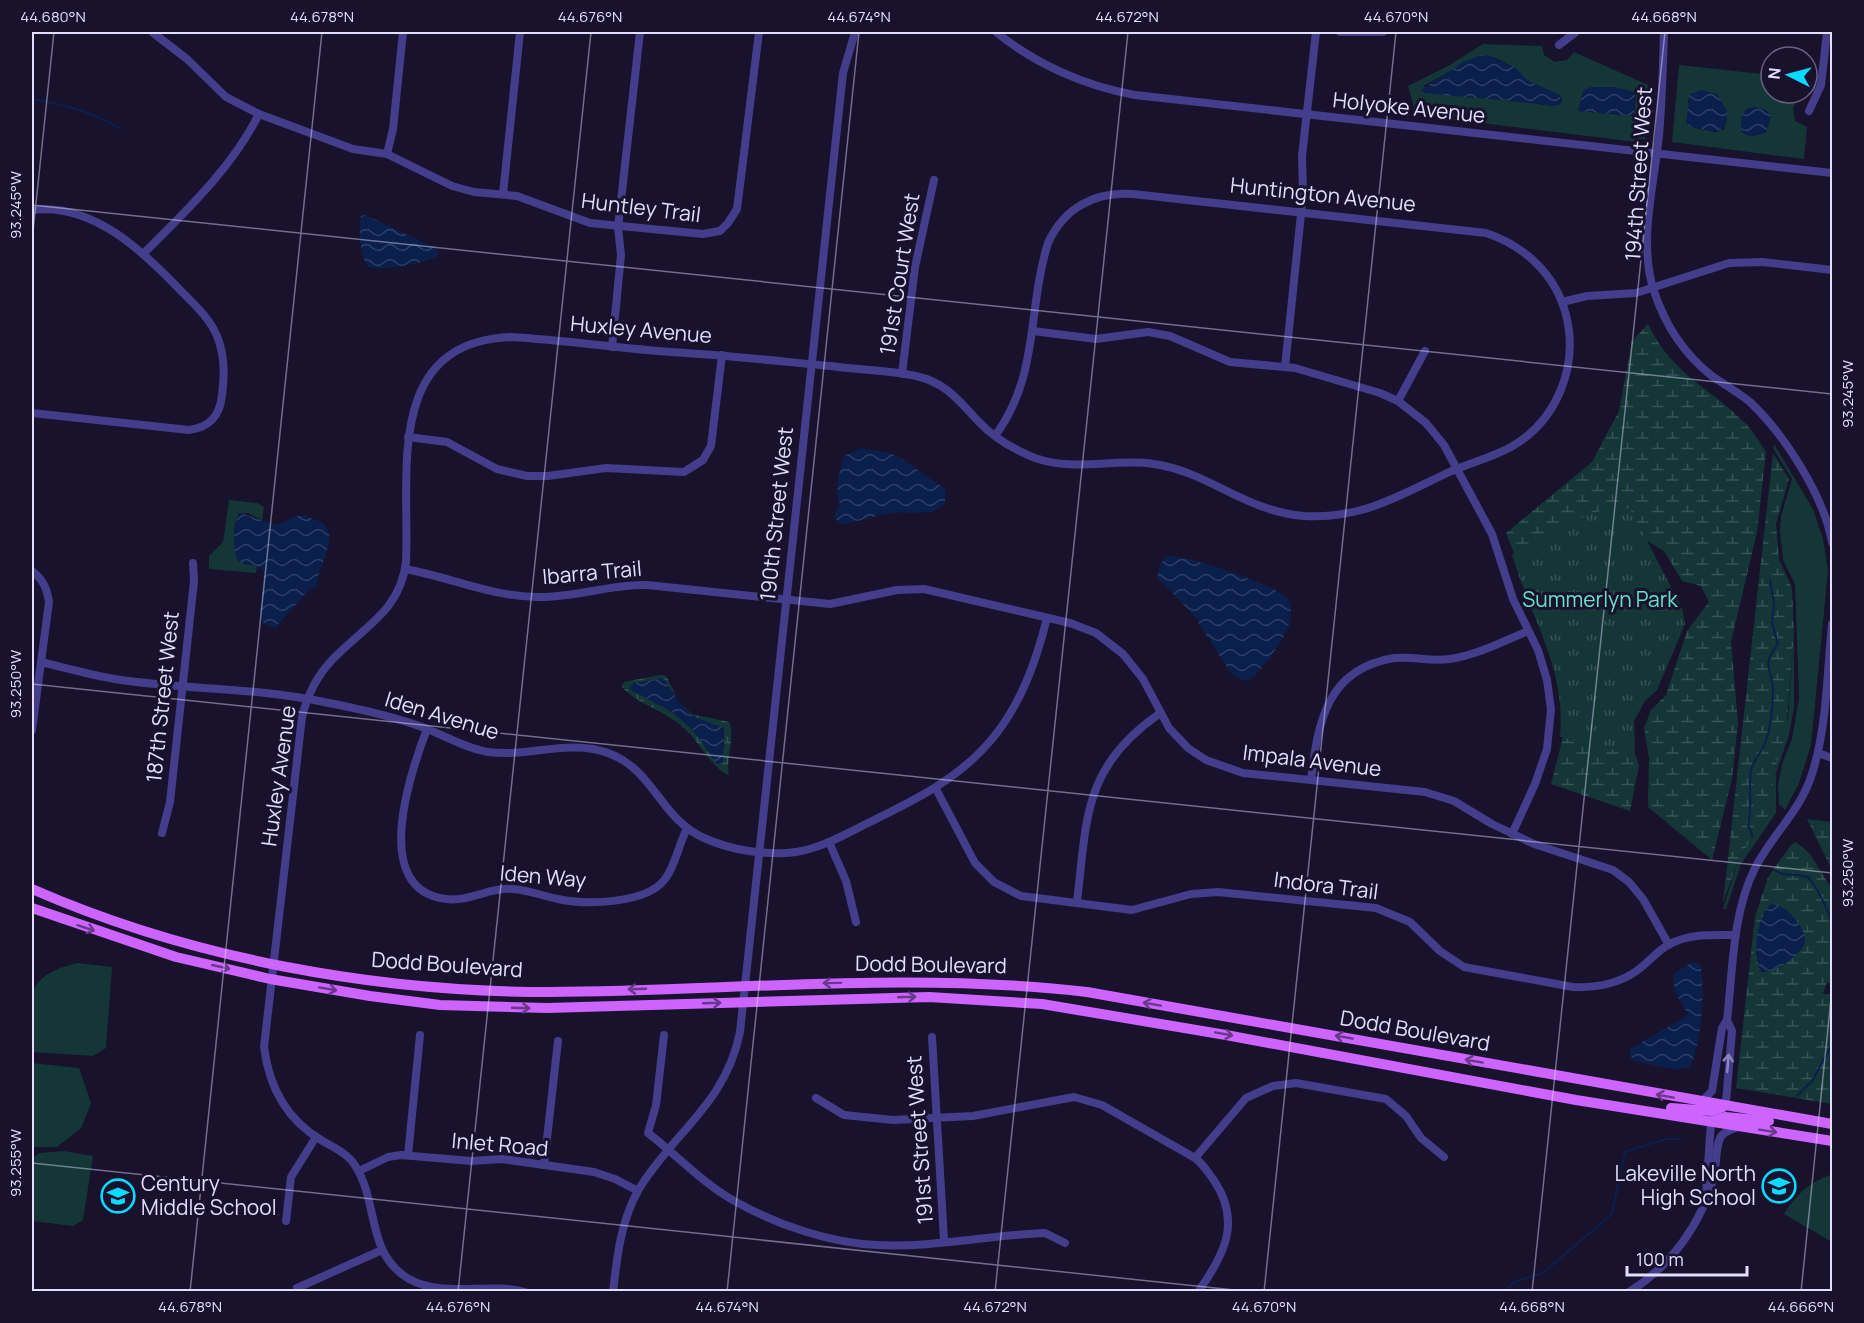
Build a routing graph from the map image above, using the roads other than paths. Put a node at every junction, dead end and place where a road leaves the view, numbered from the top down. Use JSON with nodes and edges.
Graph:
{"nodes":[{"id":1,"x":152,"y":32,"type":"edge"},
{"id":2,"x":404,"y":32,"type":"edge"},
{"id":3,"x":520,"y":32,"type":"edge"},
{"id":4,"x":640,"y":32,"type":"edge"},
{"id":5,"x":759,"y":32,"type":"edge"},
{"id":6,"x":855,"y":32,"type":"edge"},
{"id":7,"x":996,"y":32,"type":"edge"},
{"id":8,"x":1316,"y":32,"type":"edge"},
{"id":9,"x":1340,"y":32,"type":"edge"},
{"id":10,"x":1383,"y":32,"type":"edge"},
{"id":11,"x":1576,"y":32,"type":"edge"},
{"id":12,"x":1664,"y":32,"type":"edge"},
{"id":13,"x":1827,"y":32,"type":"edge"},
{"id":14,"x":1559,"y":45,"type":"dead end"},
{"id":15,"x":1809,"y":111,"type":"dead end"},
{"id":16,"x":260,"y":114,"type":"junction"},
{"id":17,"x":1307,"y":114,"type":"junction"},
{"id":18,"x":1657,"y":153,"type":"junction"},
{"id":19,"x":387,"y":154,"type":"junction"},
{"id":20,"x":1833,"y":173,"type":"edge"},
{"id":21,"x":934,"y":180,"type":"dead end"},
{"id":22,"x":503,"y":194,"type":"junction"},
{"id":23,"x":32,"y":210,"type":"edge"},
{"id":24,"x":1301,"y":211,"type":"junction"},
{"id":25,"x":618,"y":226,"type":"junction"},
{"id":26,"x":143,"y":254,"type":"junction"},
{"id":27,"x":1833,"y":270,"type":"edge"},
{"id":28,"x":1653,"y":289,"type":"junction"},
{"id":29,"x":1562,"y":302,"type":"junction"},
{"id":30,"x":1033,"y":331,"type":"junction"},
{"id":31,"x":612,"y":347,"type":"junction"},
{"id":32,"x":1425,"y":351,"type":"dead end"},
{"id":33,"x":722,"y":355,"type":"junction"},
{"id":34,"x":812,"y":364,"type":"junction"},
{"id":35,"x":1285,"y":367,"type":"junction"},
{"id":36,"x":902,"y":374,"type":"junction"},
{"id":37,"x":1398,"y":401,"type":"junction"},
{"id":38,"x":32,"y":413,"type":"edge"},
{"id":39,"x":995,"y":436,"type":"junction"},
{"id":40,"x":408,"y":437,"type":"junction"},
{"id":41,"x":1457,"y":468,"type":"junction"},
{"id":42,"x":1833,"y":542,"type":"edge"},
{"id":43,"x":194,"y":563,"type":"dead end"},
{"id":44,"x":405,"y":568,"type":"junction"},
{"id":45,"x":32,"y":571,"type":"edge"},
{"id":46,"x":786,"y":599,"type":"junction"},
{"id":47,"x":1047,"y":618,"type":"junction"},
{"id":48,"x":1833,"y":624,"type":"edge"},
{"id":49,"x":1528,"y":631,"type":"junction"},
{"id":50,"x":1832,"y":641,"type":"edge"},
{"id":51,"x":41,"y":662,"type":"junction"},
{"id":52,"x":183,"y":685,"type":"junction"},
{"id":53,"x":307,"y":699,"type":"junction"},
{"id":54,"x":1159,"y":714,"type":"junction"},
{"id":55,"x":32,"y":729,"type":"edge"},
{"id":56,"x":427,"y":729,"type":"junction"},
{"id":57,"x":1818,"y":753,"type":"junction"},
{"id":58,"x":1833,"y":758,"type":"edge"},
{"id":59,"x":1311,"y":780,"type":"junction"},
{"id":60,"x":936,"y":789,"type":"junction"},
{"id":61,"x":687,"y":829,"type":"junction"},
{"id":62,"x":162,"y":833,"type":"dead end"},
{"id":63,"x":1512,"y":834,"type":"junction"},
{"id":64,"x":829,"y":842,"type":"junction"},
{"id":65,"x":759,"y":851,"type":"junction"},
{"id":66,"x":32,"y":889,"type":"edge"},
{"id":67,"x":1077,"y":902,"type":"junction"},
{"id":68,"x":32,"y":908,"type":"edge"},
{"id":69,"x":856,"y":922,"type":"dead end"},
{"id":70,"x":1736,"y":935,"type":"junction"},
{"id":71,"x":1668,"y":945,"type":"junction"},
{"id":72,"x":272,"y":963,"type":"junction"},
{"id":73,"x":270,"y":979,"type":"junction"},
{"id":74,"x":744,"y":985,"type":"junction"},
{"id":75,"x":743,"y":1002,"type":"junction"},
{"id":76,"x":1727,"y":1020,"type":"junction"},
{"id":77,"x":420,"y":1035,"type":"dead end"},
{"id":78,"x":664,"y":1035,"type":"dead end"},
{"id":79,"x":932,"y":1037,"type":"dead end"},
{"id":80,"x":558,"y":1041,"type":"dead end"},
{"id":81,"x":816,"y":1098,"type":"dead end"},
{"id":82,"x":1576,"y":1100,"type":"junction"},
{"id":83,"x":1700,"y":1102,"type":"junction"},
{"id":84,"x":1723,"y":1106,"type":"junction"},
{"id":85,"x":936,"y":1119,"type":"junction"},
{"id":86,"x":1711,"y":1122,"type":"junction"},
{"id":87,"x":1833,"y":1124,"type":"edge"},
{"id":88,"x":1738,"y":1127,"type":"junction"},
{"id":89,"x":1833,"y":1131,"type":"edge"},
{"id":90,"x":316,"y":1137,"type":"junction"},
{"id":91,"x":1833,"y":1141,"type":"edge"},
{"id":92,"x":670,"y":1150,"type":"junction"},
{"id":93,"x":408,"y":1155,"type":"junction"},
{"id":94,"x":1444,"y":1157,"type":"dead end"},
{"id":95,"x":1195,"y":1158,"type":"junction"},
{"id":96,"x":544,"y":1165,"type":"junction"},
{"id":97,"x":359,"y":1171,"type":"junction"},
{"id":98,"x":638,"y":1191,"type":"junction"},
{"id":99,"x":1706,"y":1195,"type":"junction"},
{"id":100,"x":286,"y":1221,"type":"dead end"},
{"id":101,"x":944,"y":1240,"type":"junction"},
{"id":102,"x":1065,"y":1243,"type":"dead end"},
{"id":103,"x":382,"y":1250,"type":"junction"},
{"id":104,"x":297,"y":1288,"type":"dead end"},
{"id":105,"x":525,"y":1292,"type":"edge"},
{"id":106,"x":613,"y":1292,"type":"edge"},
{"id":107,"x":1198,"y":1292,"type":"edge"},
{"id":108,"x":1629,"y":1292,"type":"edge"}],
"edges":[{"from":1,"to":16,"type":"street","name":"Huntley Trail"},
{"from":2,"to":19,"type":"street"},
{"from":3,"to":22,"type":"street"},
{"from":4,"to":25,"type":"street"},
{"from":5,"to":25,"type":"street","name":"Huntley Trail"},
{"from":6,"to":34,"type":"street","name":"190th Street West"},
{"from":7,"to":17,"type":"street","name":"Holyoke Avenue"},
{"from":8,"to":17,"type":"street"},
{"from":9,"to":10,"type":"street"},
{"from":11,"to":14,"type":"street"},
{"from":12,"to":18,"type":"street","name":"194th Street West"},
{"from":13,"to":15,"type":"street"},
{"from":16,"to":19,"type":"street","name":"Huntley Trail"},
{"from":16,"to":26,"type":"street"},
{"from":17,"to":18,"type":"street","name":"Holyoke Avenue"},
{"from":17,"to":24,"type":"street"},
{"from":18,"to":20,"type":"street","name":"Holyoke Avenue"},
{"from":18,"to":28,"type":"street","name":"194th Street West"},
{"from":19,"to":22,"type":"street","name":"Huntley Trail"},
{"from":21,"to":36,"type":"street","name":"191st Court West"},
{"from":22,"to":25,"type":"street","name":"Huntley Trail"},
{"from":23,"to":26,"type":"street"},
{"from":24,"to":29,"type":"street","name":"Huntington Avenue"},
{"from":24,"to":30,"type":"street","name":"Huntington Avenue"},
{"from":24,"to":35,"type":"street"},
{"from":25,"to":31,"type":"street"},
{"from":26,"to":38,"type":"street"},
{"from":27,"to":28,"type":"street"},
{"from":28,"to":29,"type":"street"},
{"from":28,"to":42,"type":"street","name":"194th Street West"},
{"from":29,"to":41,"type":"street","name":"Huntington Avenue"},
{"from":30,"to":35,"type":"street"},
{"from":30,"to":39,"type":"street","name":"Huntington Avenue"},
{"from":31,"to":33,"type":"street","name":"Huxley Avenue"},
{"from":31,"to":40,"type":"street","name":"Huxley Avenue"},
{"from":32,"to":37,"type":"street"},
{"from":33,"to":34,"type":"street","name":"Huxley Avenue"},
{"from":33,"to":40,"type":"street"},
{"from":34,"to":36,"type":"street","name":"Huxley Avenue"},
{"from":34,"to":46,"type":"street","name":"190th Street West"},
{"from":35,"to":37,"type":"street"},
{"from":36,"to":39,"type":"street","name":"Huxley Avenue"},
{"from":37,"to":41,"type":"street"},
{"from":39,"to":41,"type":"street","name":"Huxley Avenue"},
{"from":40,"to":44,"type":"street","name":"Huxley Avenue"},
{"from":41,"to":49,"type":"street"},
{"from":43,"to":52,"type":"street","name":"187th Street West"},
{"from":44,"to":46,"type":"street","name":"Ibarra Trail"},
{"from":44,"to":53,"type":"street","name":"Huxley Avenue"},
{"from":45,"to":51,"type":"street"},
{"from":46,"to":47,"type":"street","name":"Impala Avenue"},
{"from":46,"to":65,"type":"street","name":"190th Street West"},
{"from":47,"to":54,"type":"street","name":"Impala Avenue"},
{"from":47,"to":60,"type":"street","name":"Iden Avenue"},
{"from":48,"to":50,"type":"street"},
{"from":49,"to":59,"type":"street"},
{"from":49,"to":63,"type":"street"},
{"from":50,"to":57,"type":"street"},
{"from":51,"to":52,"type":"street","name":"Iden Avenue"},
{"from":51,"to":55,"type":"street"},
{"from":52,"to":53,"type":"street","name":"Iden Avenue"},
{"from":52,"to":62,"type":"street","name":"187th Street West"},
{"from":53,"to":56,"type":"street","name":"Iden Avenue"},
{"from":53,"to":72,"type":"street","name":"Huxley Avenue"},
{"from":54,"to":59,"type":"street","name":"Impala Avenue"},
{"from":54,"to":67,"type":"street"},
{"from":56,"to":61,"type":"street","name":"Iden Avenue"},
{"from":56,"to":61,"type":"street","name":"Iden Way"},
{"from":57,"to":58,"type":"street"},
{"from":57,"to":70,"type":"street"},
{"from":59,"to":63,"type":"street","name":"Impala Avenue"},
{"from":60,"to":64,"type":"street","name":"Iden Avenue"},
{"from":60,"to":67,"type":"street","name":"Indora Trail"},
{"from":61,"to":65,"type":"street","name":"Iden Avenue"},
{"from":63,"to":71,"type":"street","name":"Impala Avenue"},
{"from":64,"to":65,"type":"street","name":"Iden Avenue"},
{"from":64,"to":69,"type":"street"},
{"from":65,"to":74,"type":"street","name":"190th Street West"},
{"from":66,"to":72,"type":"main road","name":"Dodd Boulevard"},
{"from":67,"to":71,"type":"street","name":"Indora Trail"},
{"from":68,"to":73,"type":"main road","name":"Dodd Boulevard","one_way":true},
{"from":70,"to":71,"type":"street","name":"Indora Trail"},
{"from":70,"to":76,"type":"street"},
{"from":72,"to":73,"type":"street","name":"Huxley Avenue"},
{"from":74,"to":72,"type":"main road","name":"Dodd Boulevard","one_way":true},
{"from":73,"to":75,"type":"main road","name":"Dodd Boulevard","one_way":true},
{"from":73,"to":90,"type":"street","name":"Huxley Avenue"},
{"from":74,"to":75,"type":"street","name":"190th Street West"},
{"from":83,"to":74,"type":"main road","name":"Dodd Boulevard","one_way":true},
{"from":75,"to":82,"type":"main road","name":"Dodd Boulevard","one_way":true},
{"from":75,"to":92,"type":"street","name":"190th Street West"},
{"from":76,"to":83,"type":"street"},
{"from":84,"to":76,"type":"street","one_way":true},
{"from":77,"to":93,"type":"street"},
{"from":78,"to":92,"type":"street"},
{"from":79,"to":85,"type":"street","name":"191st Street West"},
{"from":80,"to":96,"type":"street"},
{"from":81,"to":85,"type":"street"},
{"from":82,"to":84,"type":"main road"},
{"from":82,"to":86,"type":"main road","name":"Dodd Boulevard"},
{"from":83,"to":84,"type":"main road","name":"Dodd Boulevard"},
{"from":84,"to":87,"type":"main road","name":"Dodd Boulevard"},
{"from":85,"to":95,"type":"street"},
{"from":85,"to":101,"type":"street","name":"191st Street West"},
{"from":86,"to":88,"type":"main road","name":"Dodd Boulevard"},
{"from":86,"to":89,"type":"main road"},
{"from":86,"to":99,"type":"street"},
{"from":88,"to":91,"type":"main road","name":"Dodd Boulevard","one_way":true},
{"from":88,"to":99,"type":"street"},
{"from":90,"to":97,"type":"street","name":"Huxley Avenue"},
{"from":90,"to":100,"type":"street"},
{"from":92,"to":98,"type":"street","name":"190th Street West"},
{"from":92,"to":101,"type":"street"},
{"from":93,"to":96,"type":"street","name":"Inlet Road"},
{"from":93,"to":97,"type":"street","name":"Inlet Road"},
{"from":94,"to":95,"type":"street"},
{"from":95,"to":107,"type":"street"},
{"from":96,"to":98,"type":"street","name":"Inlet Road"},
{"from":97,"to":103,"type":"street"},
{"from":98,"to":106,"type":"street","name":"190th Street West"},
{"from":99,"to":108,"type":"street"},
{"from":101,"to":102,"type":"street"},
{"from":103,"to":104,"type":"street"},
{"from":103,"to":105,"type":"street"}]}
